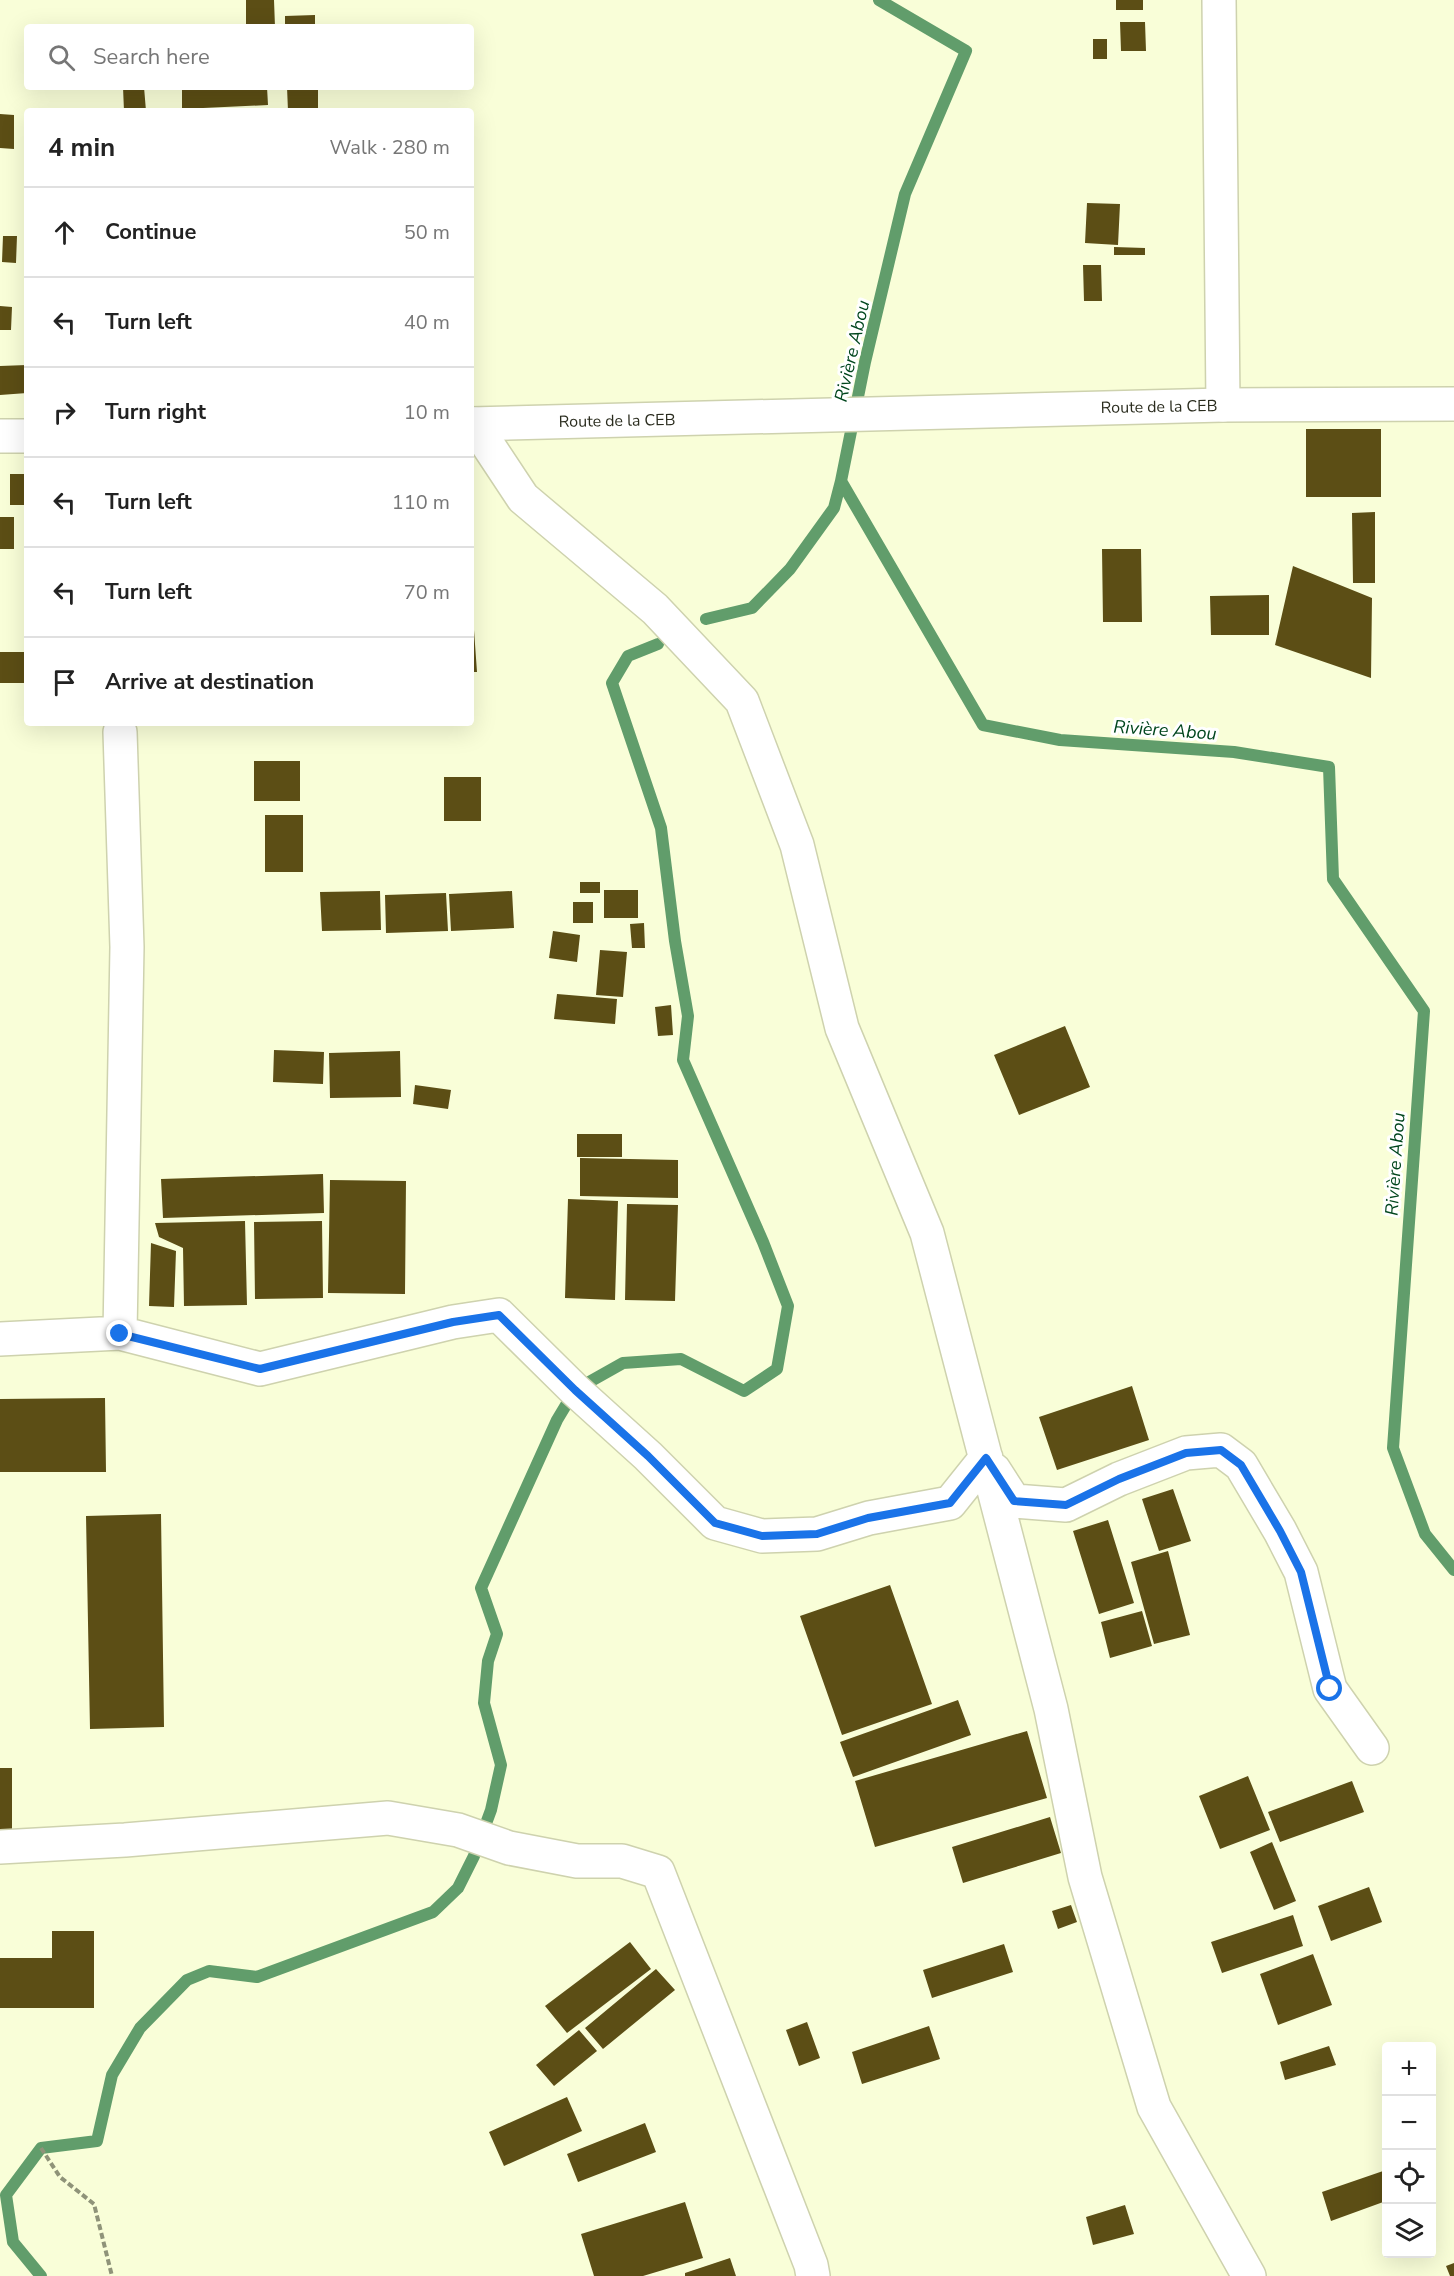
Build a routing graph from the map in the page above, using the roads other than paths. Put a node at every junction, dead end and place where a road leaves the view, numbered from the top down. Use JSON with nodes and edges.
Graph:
{"nodes":[{"id":1,"x":1219,"y":0,"type":"edge"},
{"id":2,"x":1454,"y":404,"type":"edge"},
{"id":3,"x":1223,"y":405,"type":"junction"},
{"id":4,"x":474,"y":424,"type":"edge"},
{"id":5,"x":474,"y":425,"type":"edge"},
{"id":6,"x":0,"y":436,"type":"edge"},
{"id":7,"x":24,"y":436,"type":"edge"},
{"id":8,"x":120,"y":732,"type":"dead end"},
{"id":9,"x":120,"y":1334,"type":"junction"},
{"id":10,"x":0,"y":1339,"type":"edge"},
{"id":11,"x":986,"y":1458,"type":"junction"},
{"id":12,"x":1372,"y":1748,"type":"dead end"},
{"id":13,"x":0,"y":1847,"type":"edge"},
{"id":14,"x":813,"y":2276,"type":"edge"},
{"id":15,"x":1249,"y":2276,"type":"edge"}],
"edges":[{"from":1,"to":3,"type":"street"},
{"from":2,"to":3,"type":"street","name":"Route de la CEB"},
{"from":3,"to":4,"type":"street","name":"Route de la CEB"},
{"from":5,"to":11,"type":"street"},
{"from":6,"to":7,"type":"street"},
{"from":8,"to":9,"type":"street"},
{"from":9,"to":10,"type":"street"},
{"from":9,"to":11,"type":"street"},
{"from":11,"to":12,"type":"street"},
{"from":11,"to":15,"type":"street"},
{"from":13,"to":14,"type":"street"}]}
